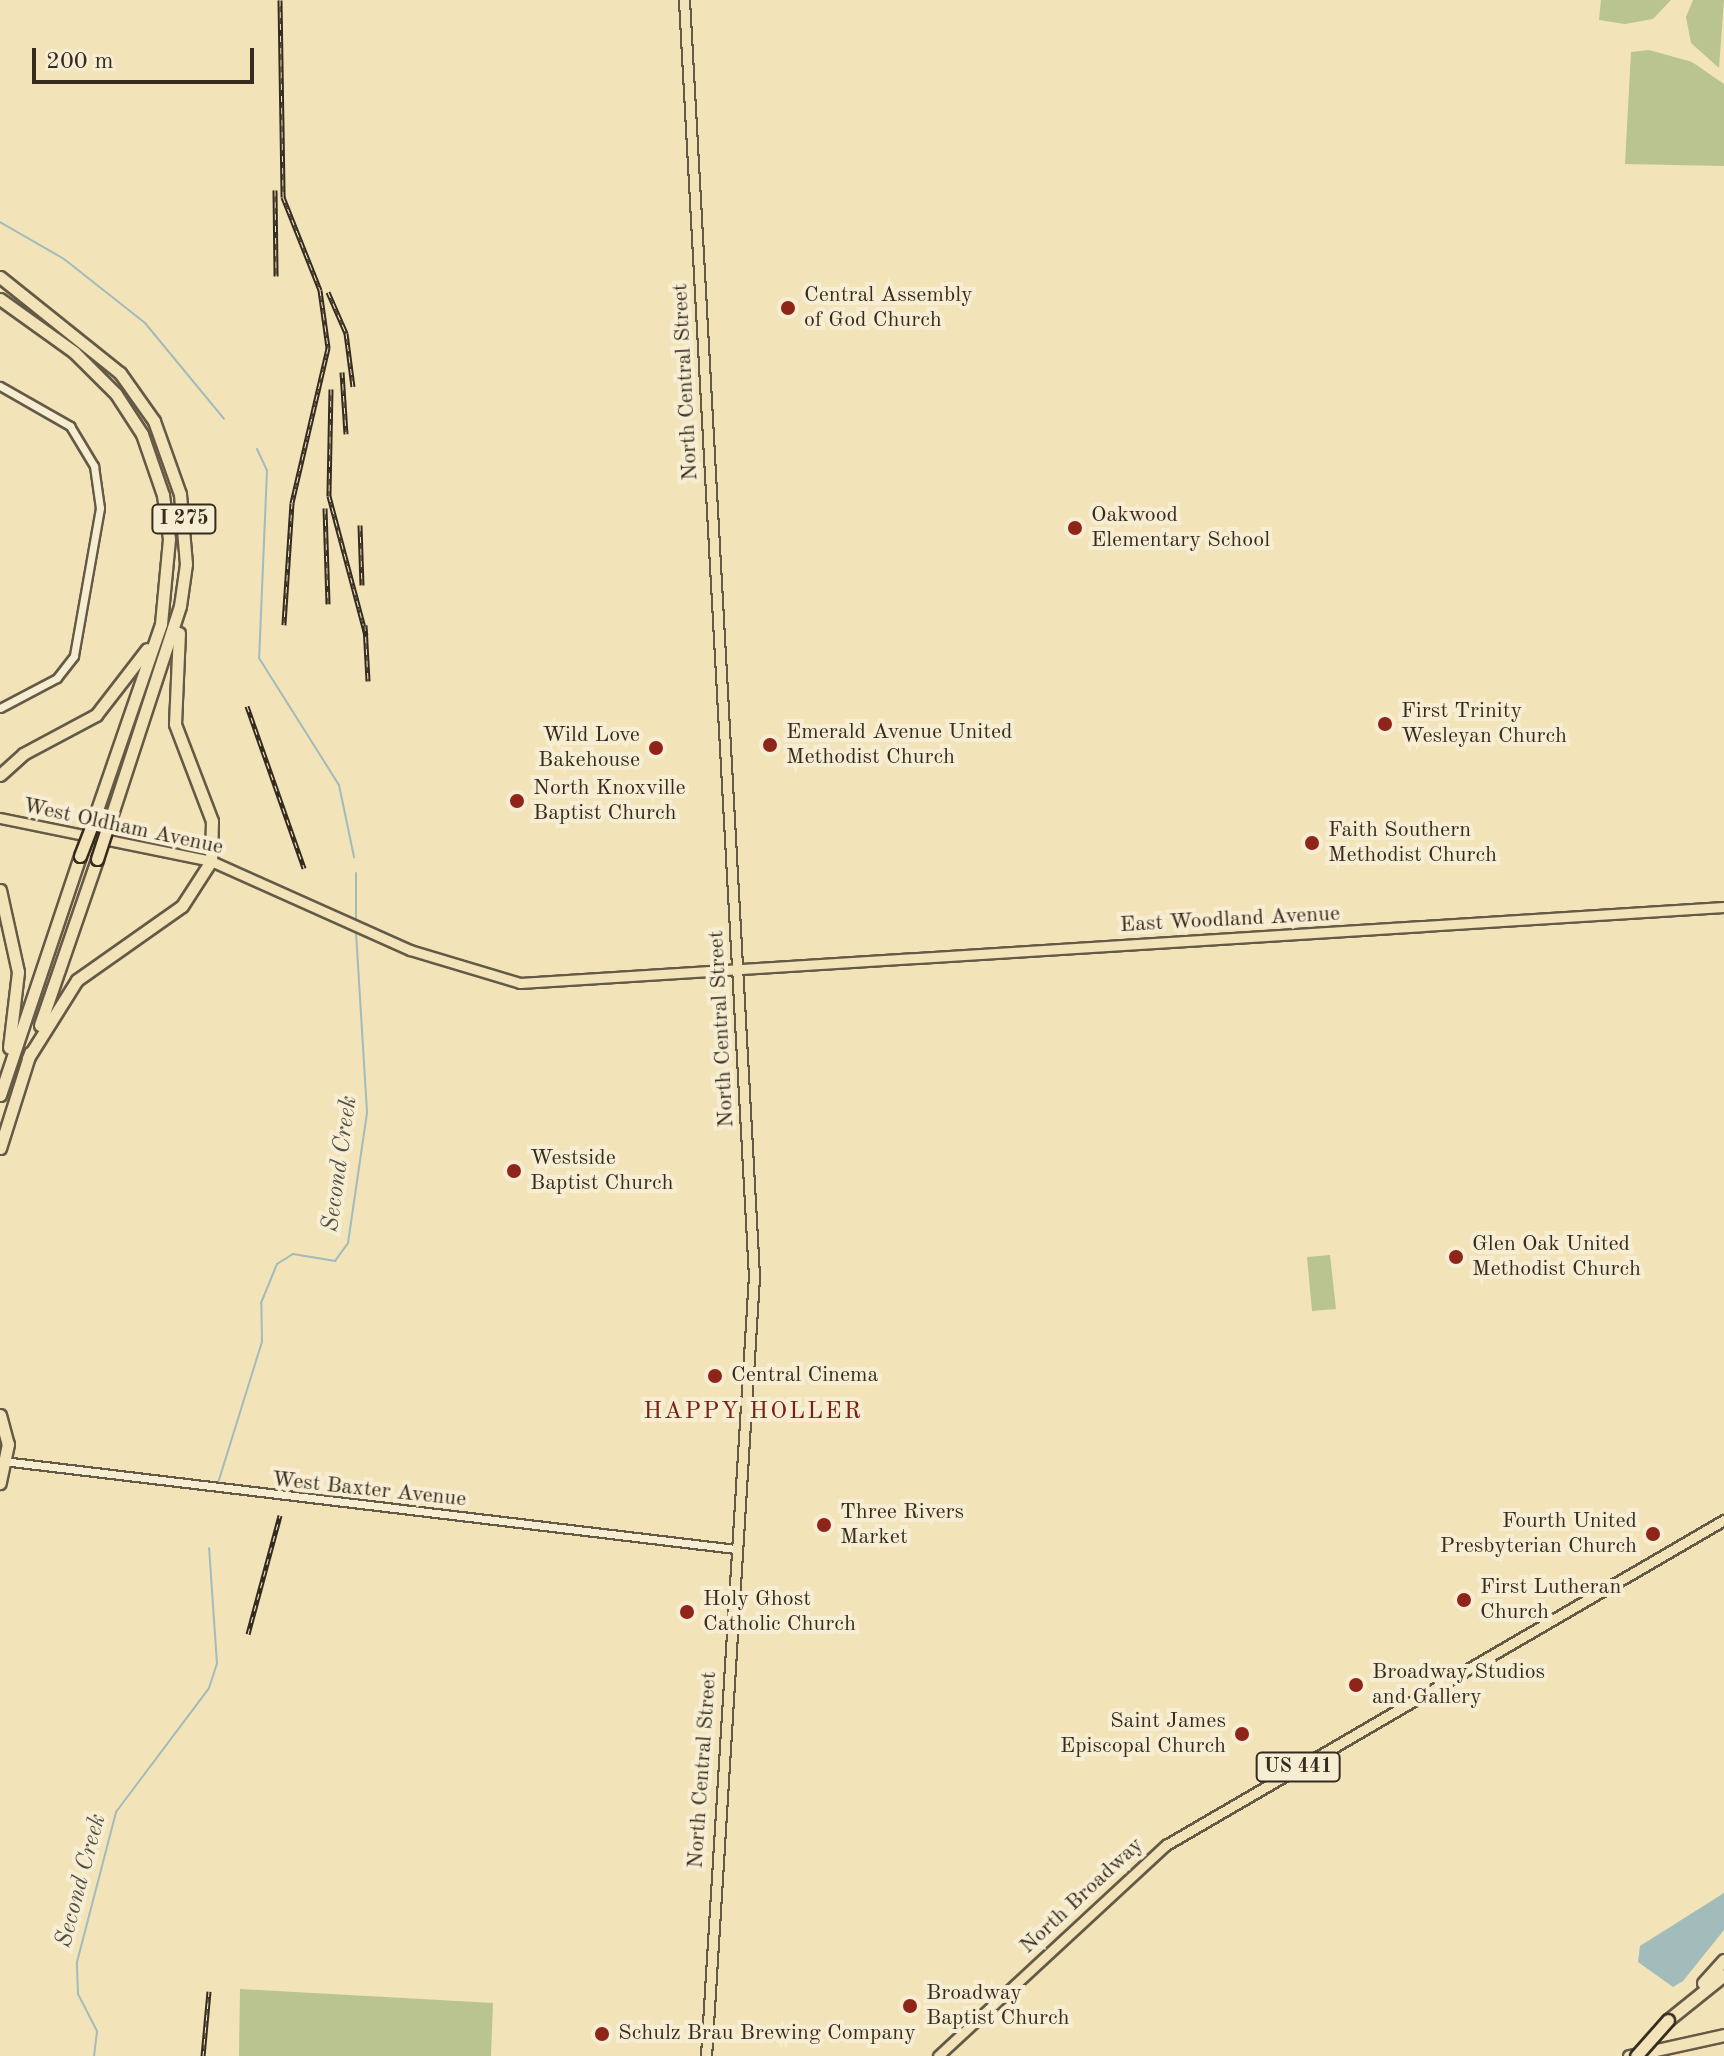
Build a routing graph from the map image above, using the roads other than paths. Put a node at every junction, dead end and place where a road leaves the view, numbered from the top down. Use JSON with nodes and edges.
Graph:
{"nodes":[{"id":1,"x":684,"y":0,"type":"edge"},
{"id":2,"x":0,"y":277,"type":"edge"},
{"id":3,"x":0,"y":299,"type":"edge"},
{"id":4,"x":0,"y":386,"type":"edge"},
{"id":5,"x":180,"y":606,"type":"junction"},
{"id":6,"x":161,"y":624,"type":"junction"},
{"id":7,"x":0,"y":708,"type":"edge"},
{"id":8,"x":0,"y":775,"type":"edge"},
{"id":9,"x":0,"y":818,"type":"edge"},
{"id":10,"x":211,"y":861,"type":"junction"},
{"id":11,"x":0,"y":890,"type":"edge"},
{"id":12,"x":1724,"y":907,"type":"edge"},
{"id":13,"x":410,"y":950,"type":"joint"},
{"id":14,"x":738,"y":971,"type":"junction"},
{"id":15,"x":28,"y":1058,"type":"junction"},
{"id":16,"x":2,"y":1090,"type":"edge"},
{"id":17,"x":0,"y":1148,"type":"edge"},
{"id":18,"x":0,"y":1415,"type":"edge"},
{"id":19,"x":4,"y":1461,"type":"edge"},
{"id":20,"x":0,"y":1483,"type":"edge"},
{"id":21,"x":1724,"y":1520,"type":"edge"},
{"id":22,"x":736,"y":1549,"type":"junction"},
{"id":23,"x":1724,"y":1960,"type":"edge"},
{"id":24,"x":1724,"y":1975,"type":"edge"},
{"id":25,"x":1687,"y":2000,"type":"junction"},
{"id":26,"x":1724,"y":2035,"type":"edge"},
{"id":27,"x":706,"y":2056,"type":"edge"},
{"id":28,"x":938,"y":2056,"type":"edge"},
{"id":29,"x":1629,"y":2056,"type":"edge"},
{"id":30,"x":1636,"y":2056,"type":"edge"}],
"edges":[{"from":1,"to":14,"type":"main road","name":"North Central Street"},
{"from":2,"to":5,"type":"highway","number":"I 275"},
{"from":3,"to":6,"type":"highway","number":"I 275"},
{"from":4,"to":7,"type":"street"},
{"from":5,"to":10,"type":"highway"},
{"from":5,"to":15,"type":"highway","number":"I 275","bridge":true},
{"from":6,"to":8,"type":"highway"},
{"from":6,"to":16,"type":"highway","number":"I 275","bridge":true},
{"from":9,"to":10,"type":"main road","name":"West Oldham Avenue"},
{"from":10,"to":13,"type":"main road","name":"West Oldham Avenue"},
{"from":10,"to":15,"type":"highway"},
{"from":11,"to":16,"type":"highway"},
{"from":12,"to":14,"type":"main road","name":"East Woodland Avenue"},
{"from":13,"to":14,"type":"main road","name":"East Woodland Avenue"},
{"from":14,"to":22,"type":"main road","name":"North Central Street"},
{"from":15,"to":17,"type":"highway","number":"I 275"},
{"from":18,"to":19,"type":"highway"},
{"from":19,"to":20,"type":"highway"},
{"from":19,"to":22,"type":"street","name":"West Baxter Avenue"},
{"from":21,"to":28,"type":"main road","name":"North Broadway","number":"US 441"},
{"from":22,"to":27,"type":"main road","name":"North Central Street"},
{"from":23,"to":25,"type":"highway"},
{"from":24,"to":25,"type":"highway"},
{"from":25,"to":30,"type":"highway","bridge":true},
{"from":26,"to":29,"type":"highway"}]}
